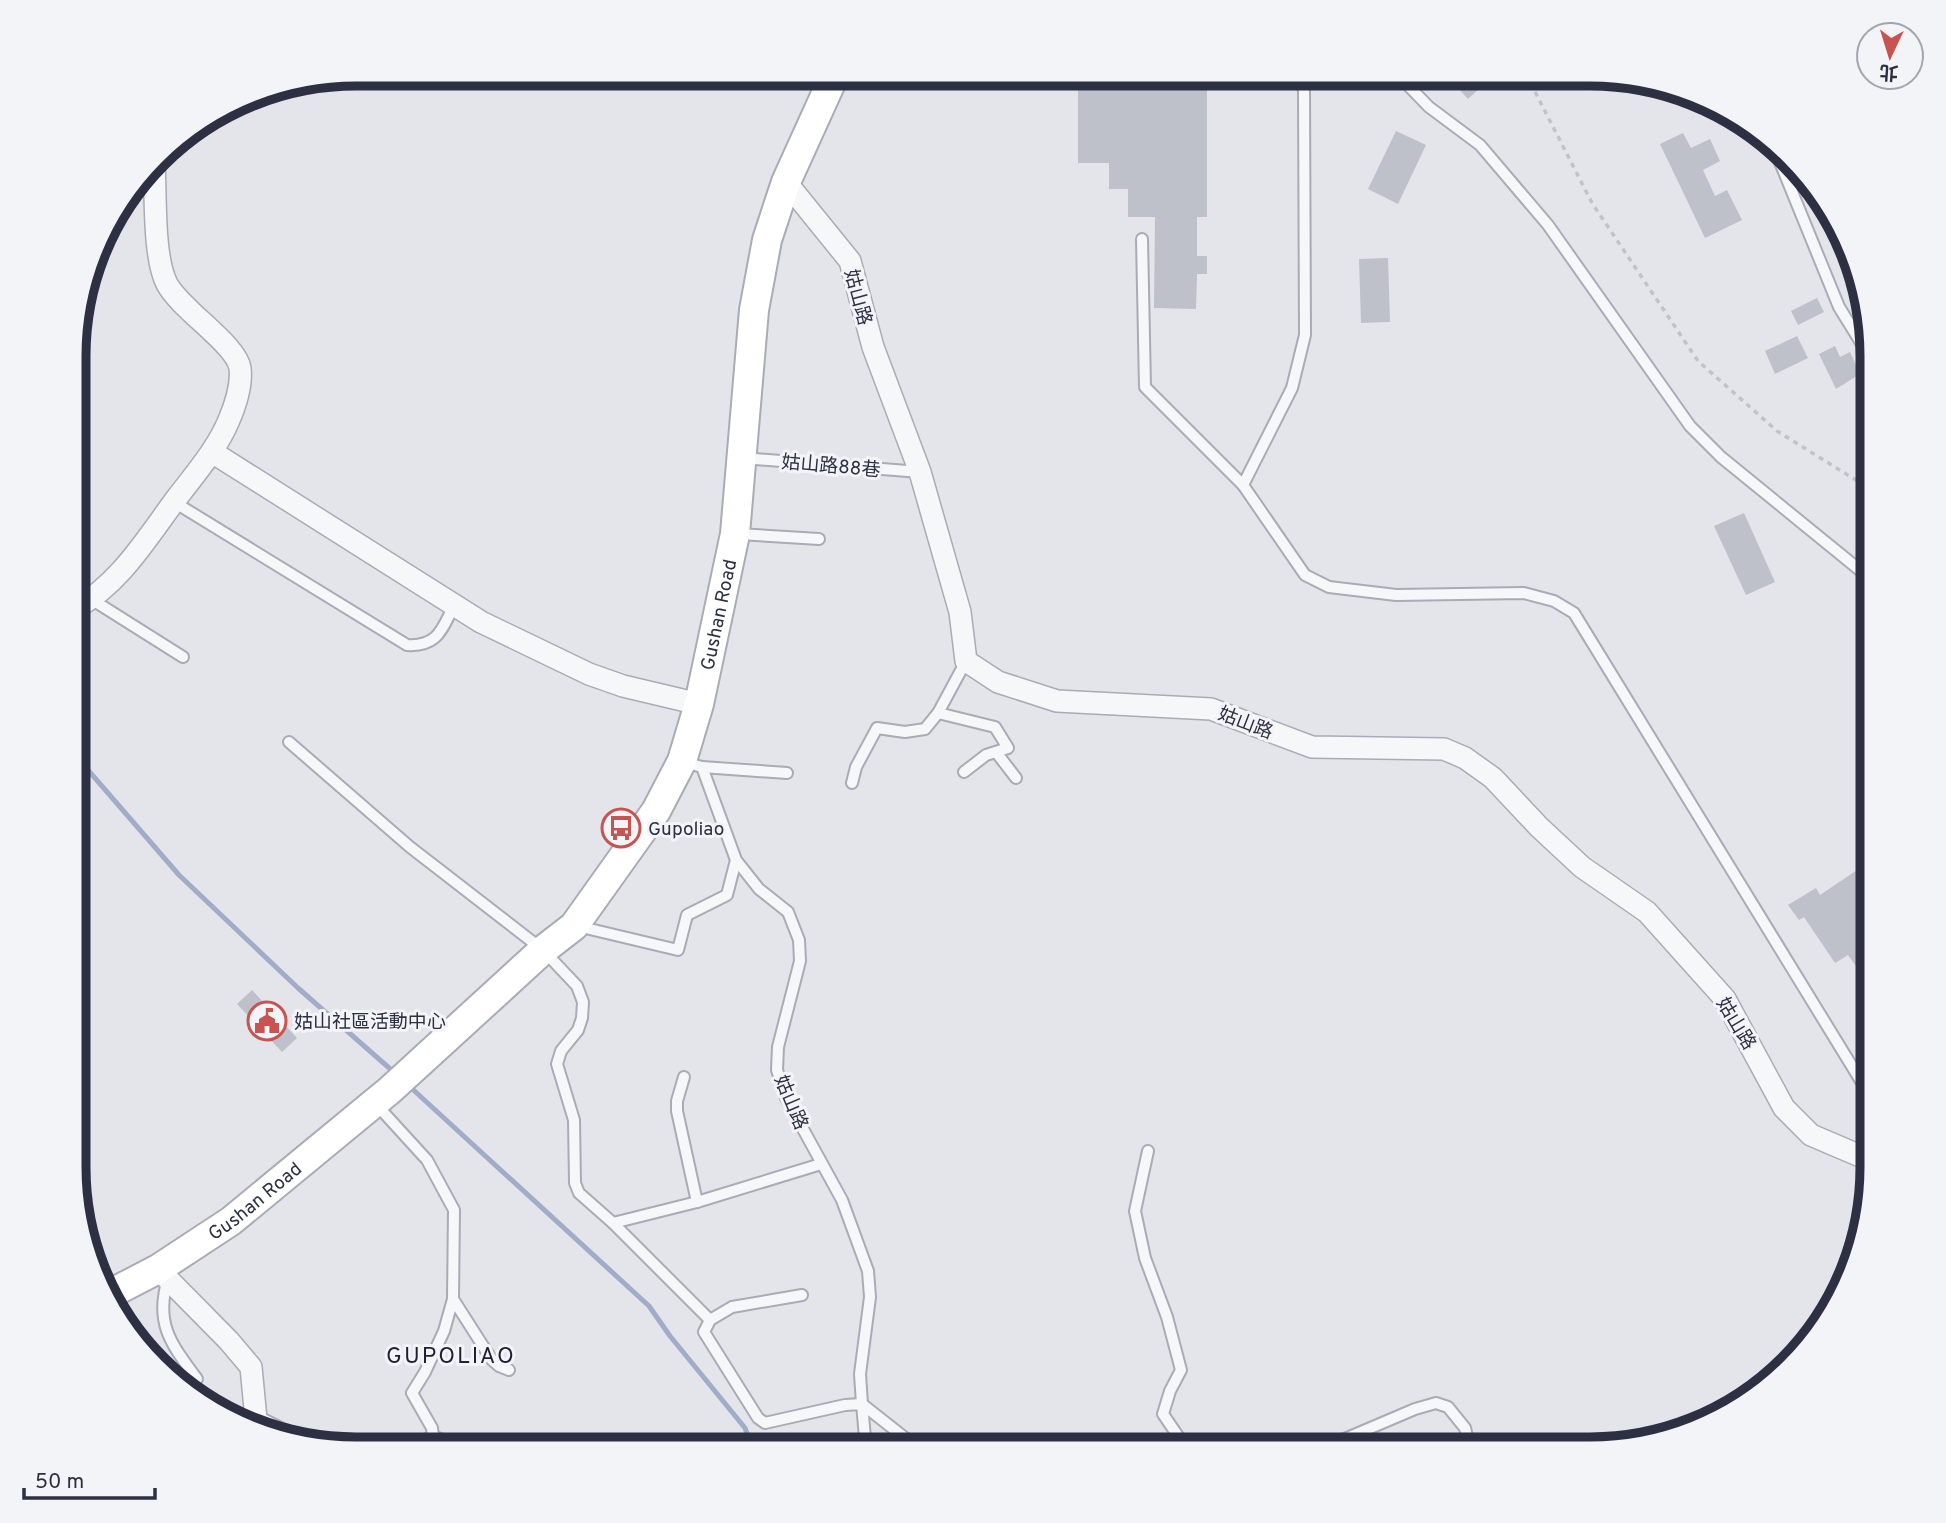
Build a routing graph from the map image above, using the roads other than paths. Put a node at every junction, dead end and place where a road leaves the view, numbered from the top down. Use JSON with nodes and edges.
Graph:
{"nodes":[{"id":1,"x":830,"y":86,"type":"edge"},
{"id":2,"x":1302,"y":86,"type":"edge"},
{"id":3,"x":1409,"y":86,"type":"edge"},
{"id":4,"x":1781,"y":165,"type":"edge"},
{"id":5,"x":155,"y":176,"type":"edge"},
{"id":6,"x":786,"y":182,"type":"junction"},
{"id":7,"x":1142,"y":239,"type":"dead end"},
{"id":8,"x":1860,"y":341,"type":"edge"},
{"id":9,"x":212,"y":452,"type":"junction"},
{"id":10,"x":743,"y":458,"type":"junction"},
{"id":11,"x":920,"y":472,"type":"junction"},
{"id":12,"x":1243,"y":485,"type":"junction"},
{"id":13,"x":174,"y":502,"type":"junction"},
{"id":14,"x":735,"y":534,"type":"junction"},
{"id":15,"x":819,"y":539,"type":"dead end"},
{"id":16,"x":1860,"y":570,"type":"edge"},
{"id":17,"x":86,"y":600,"type":"edge"},
{"id":18,"x":455,"y":603,"type":"junction"},
{"id":19,"x":86,"y":605,"type":"edge"},
{"id":20,"x":183,"y":657,"type":"dead end"},
{"id":21,"x":966,"y":661,"type":"junction"},
{"id":22,"x":699,"y":704,"type":"junction"},
{"id":23,"x":938,"y":713,"type":"junction"},
{"id":24,"x":289,"y":742,"type":"dead end"},
{"id":25,"x":996,"y":752,"type":"junction"},
{"id":26,"x":692,"y":764,"type":"junction"},
{"id":27,"x":964,"y":772,"type":"dead end"},
{"id":28,"x":787,"y":773,"type":"dead end"},
{"id":29,"x":1016,"y":778,"type":"dead end"},
{"id":30,"x":852,"y":783,"type":"dead end"},
{"id":31,"x":736,"y":860,"type":"junction"},
{"id":32,"x":574,"y":926,"type":"junction"},
{"id":33,"x":543,"y":950,"type":"junction"},
{"id":34,"x":684,"y":1077,"type":"dead end"},
{"id":35,"x":1860,"y":1079,"type":"edge"},
{"id":36,"x":383,"y":1097,"type":"junction"},
{"id":37,"x":1148,"y":1151,"type":"dead end"},
{"id":38,"x":1860,"y":1157,"type":"edge"},
{"id":39,"x":821,"y":1164,"type":"junction"},
{"id":40,"x":697,"y":1202,"type":"junction"},
{"id":41,"x":613,"y":1223,"type":"junction"},
{"id":42,"x":163,"y":1274,"type":"junction"},
{"id":43,"x":117,"y":1292,"type":"edge"},
{"id":44,"x":802,"y":1295,"type":"dead end"},
{"id":45,"x":453,"y":1299,"type":"junction"},
{"id":46,"x":710,"y":1320,"type":"junction"},
{"id":47,"x":509,"y":1370,"type":"dead end"},
{"id":48,"x":197,"y":1379,"type":"dead end"},
{"id":49,"x":862,"y":1404,"type":"junction"},
{"id":50,"x":256,"y":1418,"type":"edge"},
{"id":51,"x":433,"y":1436,"type":"edge"},
{"id":52,"x":865,"y":1437,"type":"edge"},
{"id":53,"x":904,"y":1437,"type":"edge"},
{"id":54,"x":1179,"y":1437,"type":"edge"},
{"id":55,"x":1349,"y":1437,"type":"edge"},
{"id":56,"x":1467,"y":1437,"type":"edge"}],
"edges":[{"from":1,"to":6,"type":"street","name":"Gushan Road"},
{"from":2,"to":12,"type":"lane"},
{"from":3,"to":16,"type":"lane"},
{"from":4,"to":8,"type":"lane"},
{"from":5,"to":9,"type":"street"},
{"from":6,"to":10,"type":"street","name":"Gushan Road"},
{"from":6,"to":11,"type":"street","name":"姑山路"},
{"from":7,"to":12,"type":"lane"},
{"from":9,"to":13,"type":"street"},
{"from":9,"to":18,"type":"street"},
{"from":10,"to":11,"type":"lane","name":"姑山路88巷"},
{"from":10,"to":14,"type":"street","name":"Gushan Road"},
{"from":11,"to":21,"type":"street","name":"姑山路"},
{"from":12,"to":35,"type":"lane"},
{"from":13,"to":17,"type":"street"},
{"from":13,"to":18,"type":"lane"},
{"from":14,"to":15,"type":"lane"},
{"from":14,"to":22,"type":"street","name":"Gushan Road"},
{"from":18,"to":22,"type":"street"},
{"from":19,"to":20,"type":"lane"},
{"from":21,"to":23,"type":"lane"},
{"from":21,"to":38,"type":"street","name":"姑山路"},
{"from":22,"to":26,"type":"street","name":"Gushan Road"},
{"from":23,"to":25,"type":"lane"},
{"from":23,"to":30,"type":"lane"},
{"from":24,"to":33,"type":"lane"},
{"from":25,"to":27,"type":"lane"},
{"from":25,"to":29,"type":"lane"},
{"from":26,"to":28,"type":"lane"},
{"from":26,"to":31,"type":"lane","name":"姑山路"},
{"from":26,"to":32,"type":"street","name":"Gushan Road"},
{"from":31,"to":32,"type":"lane"},
{"from":31,"to":39,"type":"lane","name":"姑山路"},
{"from":32,"to":33,"type":"street","name":"Gushan Road"},
{"from":33,"to":36,"type":"street","name":"Gushan Road"},
{"from":33,"to":41,"type":"lane"},
{"from":34,"to":40,"type":"lane"},
{"from":36,"to":42,"type":"street","name":"Gushan Road"},
{"from":36,"to":45,"type":"lane"},
{"from":37,"to":54,"type":"lane"},
{"from":39,"to":40,"type":"lane"},
{"from":39,"to":49,"type":"lane","name":"姑山路"},
{"from":40,"to":41,"type":"lane"},
{"from":41,"to":46,"type":"lane"},
{"from":42,"to":43,"type":"street","name":"Gushan Road"},
{"from":42,"to":48,"type":"lane"},
{"from":42,"to":50,"type":"street"},
{"from":44,"to":46,"type":"lane"},
{"from":45,"to":47,"type":"lane"},
{"from":45,"to":51,"type":"lane"},
{"from":46,"to":49,"type":"lane"},
{"from":49,"to":52,"type":"lane","name":"姑山路"},
{"from":49,"to":53,"type":"lane"},
{"from":55,"to":56,"type":"lane"}]}
